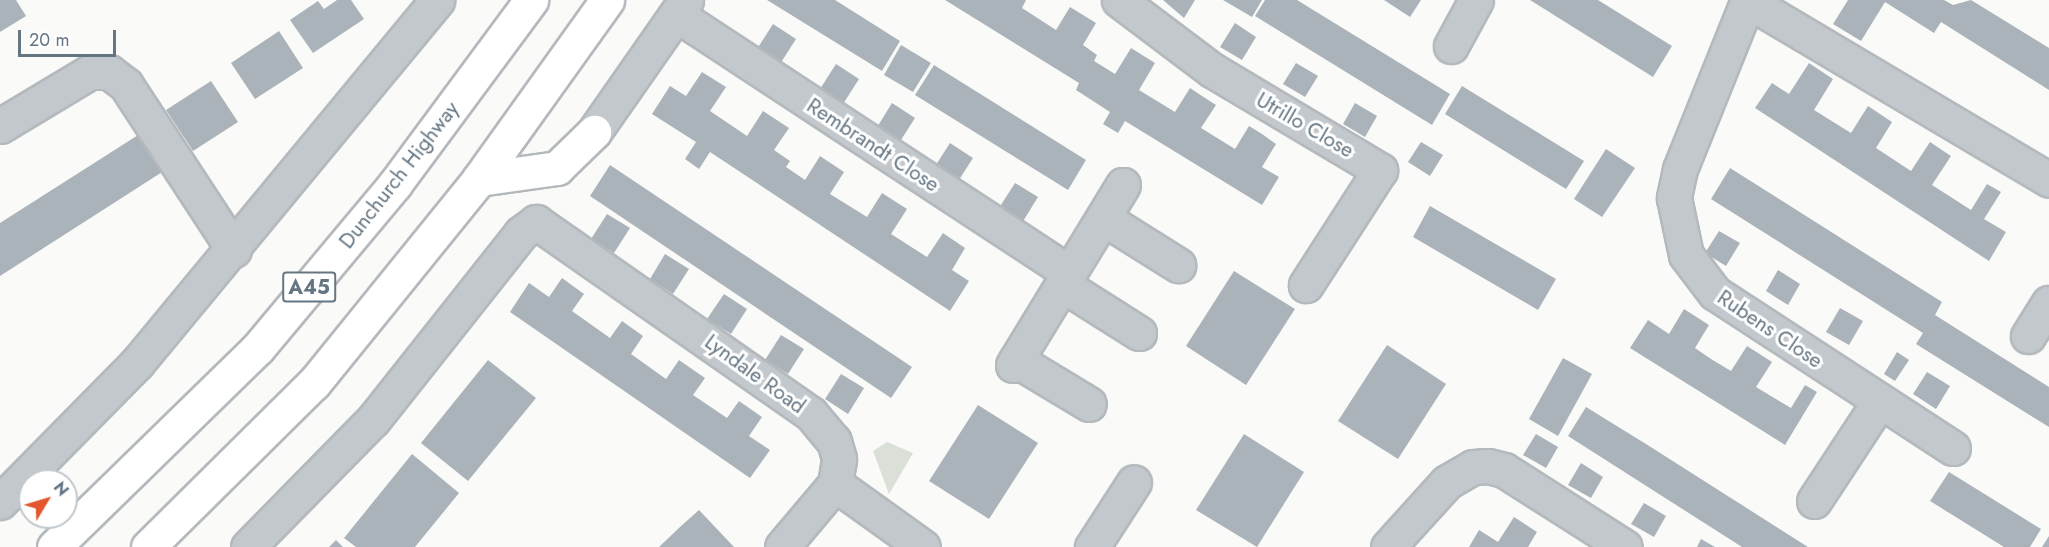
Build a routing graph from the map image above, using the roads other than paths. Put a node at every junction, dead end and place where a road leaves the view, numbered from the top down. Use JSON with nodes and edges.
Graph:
{"nodes":[{"id":1,"x":437,"y":0,"type":"edge"},
{"id":2,"x":531,"y":0,"type":"edge"},
{"id":3,"x":607,"y":0,"type":"edge"},
{"id":4,"x":1119,"y":0,"type":"edge"},
{"id":5,"x":1476,"y":0,"type":"edge"},
{"id":6,"x":1748,"y":1,"type":"edge"},
{"id":7,"x":681,"y":8,"type":"edge"},
{"id":8,"x":1451,"y":46,"type":"dead end"},
{"id":9,"x":0,"y":126,"type":"edge"},
{"id":10,"x":594,"y":132,"type":"joint"},
{"id":11,"x":479,"y":179,"type":"junction"},
{"id":12,"x":2049,"y":180,"type":"edge"},
{"id":13,"x":1123,"y":185,"type":"dead end"},
{"id":14,"x":1103,"y":218,"type":"junction"},
{"id":15,"x":234,"y":250,"type":"junction"},
{"id":16,"x":1179,"y":266,"type":"dead end"},
{"id":17,"x":1066,"y":279,"type":"junction"},
{"id":18,"x":1306,"y":285,"type":"dead end"},
{"id":19,"x":2049,"y":303,"type":"edge"},
{"id":20,"x":1139,"y":333,"type":"dead end"},
{"id":21,"x":2028,"y":336,"type":"dead end"},
{"id":22,"x":1879,"y":402,"type":"junction"},
{"id":23,"x":1089,"y":404,"type":"dead end"},
{"id":24,"x":1953,"y":448,"type":"dead end"},
{"id":25,"x":1134,"y":482,"type":"dead end"},
{"id":26,"x":835,"y":484,"type":"junction"},
{"id":27,"x":1814,"y":501,"type":"dead end"},
{"id":28,"x":0,"y":502,"type":"edge"},
{"id":29,"x":54,"y":547,"type":"edge"},
{"id":30,"x":148,"y":547,"type":"edge"},
{"id":31,"x":248,"y":547,"type":"edge"},
{"id":32,"x":782,"y":547,"type":"edge"},
{"id":33,"x":923,"y":547,"type":"edge"},
{"id":34,"x":1092,"y":547,"type":"edge"},
{"id":35,"x":1388,"y":547,"type":"edge"},
{"id":36,"x":1625,"y":547,"type":"edge"}],
"edges":[{"from":1,"to":15,"type":"street"},
{"from":2,"to":29,"type":"highway","name":"Dunchurch Highway","number":"A45"},
{"from":3,"to":11,"type":"highway"},
{"from":4,"to":18,"type":"street","name":"Utrillo Close"},
{"from":5,"to":8,"type":"street"},
{"from":6,"to":12,"type":"street","name":"Rubens Close"},
{"from":6,"to":22,"type":"street","name":"Rubens Close"},
{"from":7,"to":10,"type":"street"},
{"from":7,"to":17,"type":"street","name":"Rembrandt Close"},
{"from":9,"to":15,"type":"street"},
{"from":10,"to":11,"type":"highway"},
{"from":11,"to":30,"type":"highway"},
{"from":13,"to":14,"type":"street"},
{"from":14,"to":16,"type":"street"},
{"from":14,"to":17,"type":"street"},
{"from":15,"to":28,"type":"street"},
{"from":17,"to":20,"type":"street","name":"Rembrandt Close"},
{"from":17,"to":23,"type":"street"},
{"from":19,"to":21,"type":"street"},
{"from":22,"to":24,"type":"street","name":"Rubens Close"},
{"from":22,"to":27,"type":"street"},
{"from":25,"to":34,"type":"street"},
{"from":26,"to":31,"type":"street","name":"Lyndale Road"},
{"from":26,"to":32,"type":"street"},
{"from":26,"to":33,"type":"street"},
{"from":35,"to":36,"type":"street"}]}
